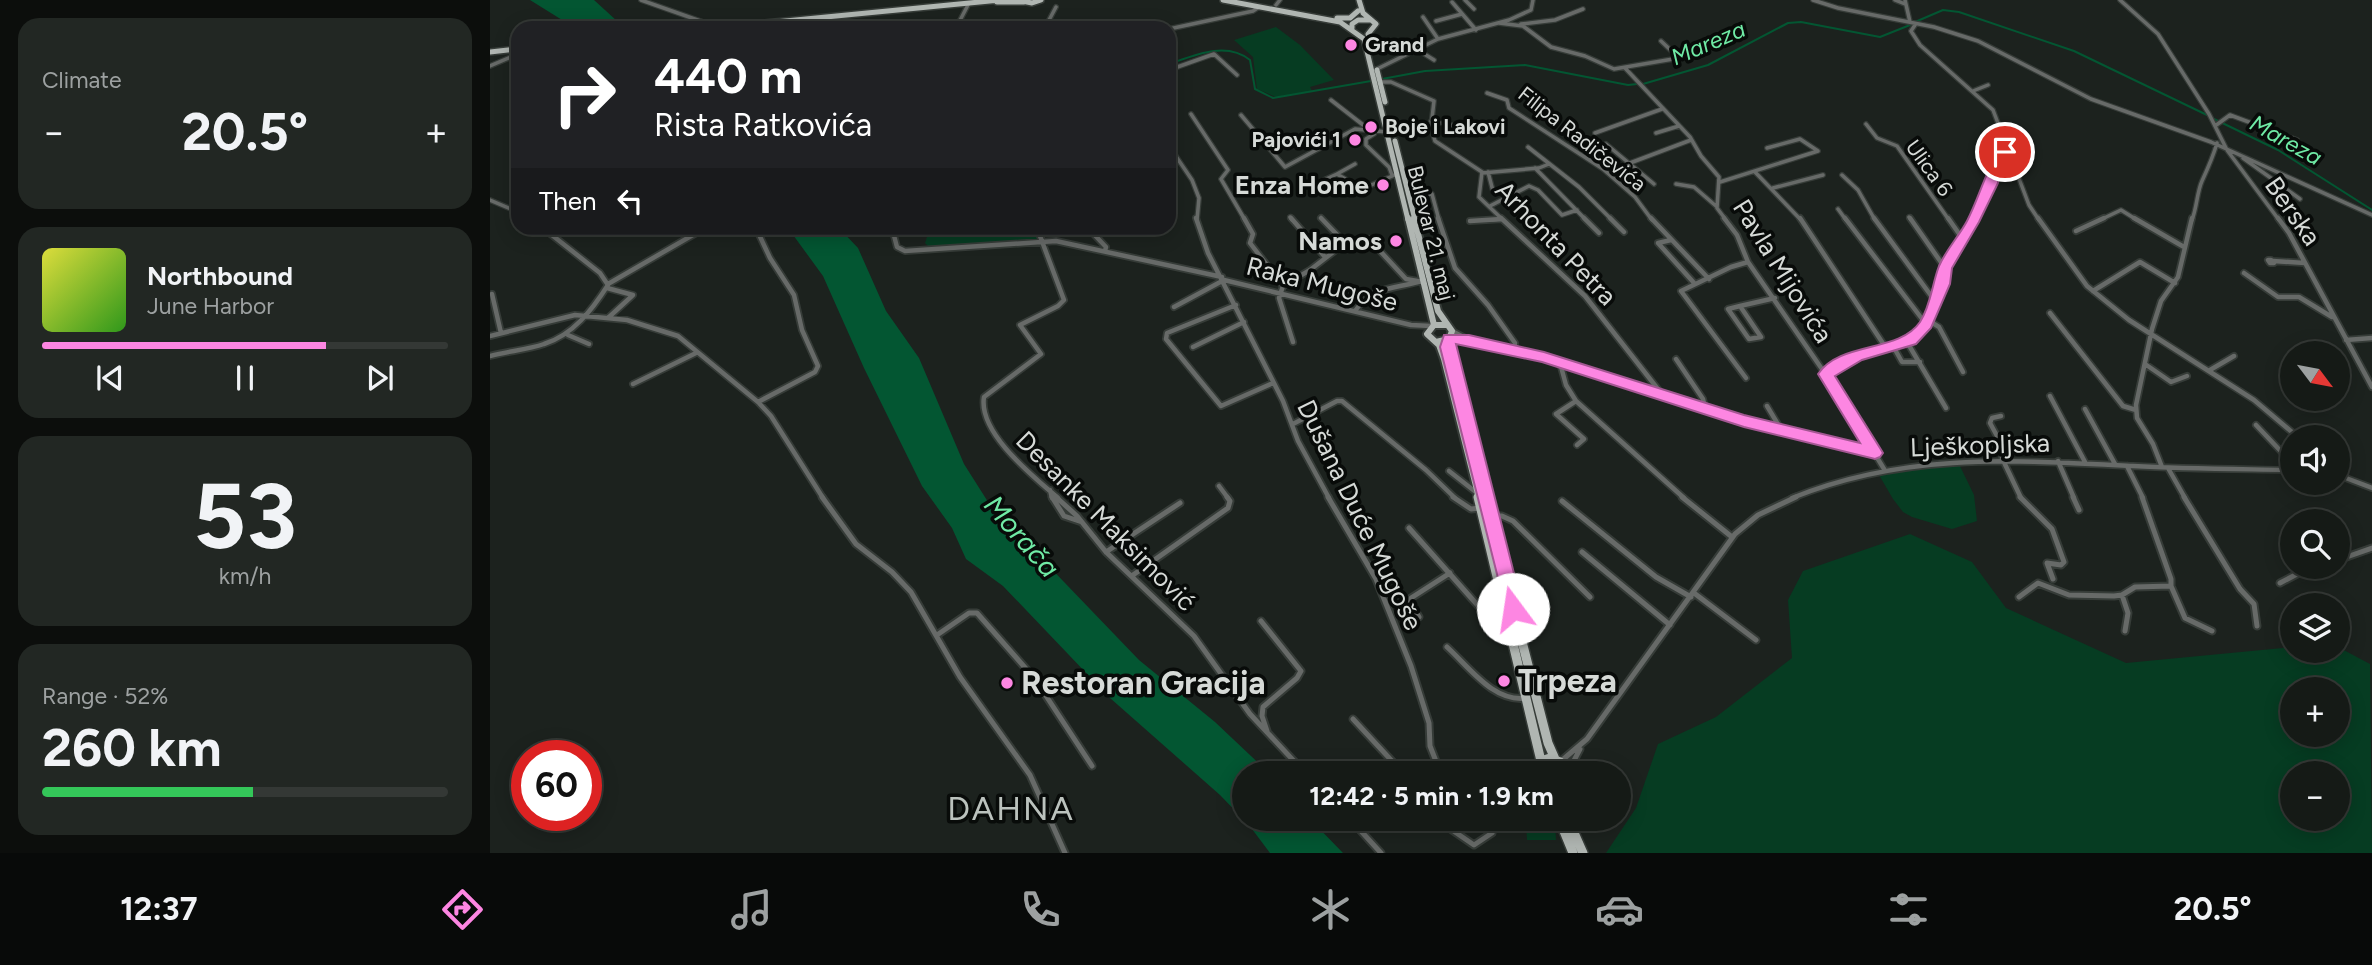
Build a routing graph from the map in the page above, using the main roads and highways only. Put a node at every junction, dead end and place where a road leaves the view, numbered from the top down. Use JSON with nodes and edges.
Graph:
{"nodes":[{"id":1,"x":1000,"y":0,"type":"edge"},
{"id":2,"x":1041,"y":0,"type":"edge"},
{"id":3,"x":1223,"y":0,"type":"edge"},
{"id":4,"x":1243,"y":0,"type":"edge"},
{"id":5,"x":1357,"y":0,"type":"edge"},
{"id":6,"x":1023,"y":1,"type":"edge"},
{"id":7,"x":970,"y":3,"type":"edge"},
{"id":8,"x":1278,"y":3,"type":"edge"},
{"id":9,"x":1358,"y":11,"type":"junction"},
{"id":10,"x":1335,"y":18,"type":"junction"},
{"id":11,"x":1370,"y":20,"type":"junction"},
{"id":12,"x":784,"y":21,"type":"edge"},
{"id":13,"x":804,"y":21,"type":"edge"},
{"id":14,"x":1357,"y":21,"type":"junction"},
{"id":15,"x":1354,"y":29,"type":"junction"},
{"id":16,"x":1370,"y":31,"type":"junction"},
{"id":17,"x":511,"y":50,"type":"edge"},
{"id":18,"x":490,"y":51,"type":"edge"},
{"id":19,"x":1433,"y":326,"type":"junction"},
{"id":20,"x":1449,"y":334,"type":"junction"},
{"id":21,"x":1436,"y":342,"type":"junction"},
{"id":22,"x":1558,"y":760,"type":"joint"},
{"id":23,"x":1537,"y":761,"type":"edge"},
{"id":24,"x":1555,"y":761,"type":"edge"},
{"id":25,"x":1564,"y":831,"type":"edge"},
{"id":26,"x":1573,"y":831,"type":"edge"},
{"id":27,"x":1573,"y":853,"type":"edge"},
{"id":28,"x":1583,"y":853,"type":"edge"}],
"edges":[{"from":1,"to":7,"type":"main road"},
{"from":2,"to":6,"type":"main road"},
{"from":3,"to":15,"type":"main road"},
{"from":4,"to":8,"type":"main road"},
{"from":5,"to":9,"type":"main road"},
{"from":5,"to":11,"type":"main road"},
{"from":6,"to":7,"type":"main road"},
{"from":7,"to":12,"type":"main road"},
{"from":7,"to":13,"type":"main road"},
{"from":8,"to":10,"type":"main road"},
{"from":9,"to":10,"type":"main road"},
{"from":9,"to":14,"type":"main road"},
{"from":10,"to":14,"type":"main road"},
{"from":11,"to":14,"type":"main road"},
{"from":11,"to":16,"type":"main road","name":"Bulevar 21. maj"},
{"from":14,"to":15,"type":"main road"},
{"from":15,"to":16,"type":"main road"},
{"from":15,"to":19,"type":"main road","name":"Bulevar 21. maj"},
{"from":16,"to":20,"type":"main road","name":"Bulevar 21. maj"},
{"from":17,"to":18,"type":"main road"},
{"from":19,"to":20,"type":"main road","name":"Bulevar 21. maj"},
{"from":19,"to":21,"type":"main road","name":"Bulevar 21. maj"},
{"from":20,"to":21,"type":"main road","name":"Bulevar 21. maj"},
{"from":20,"to":22,"type":"main road","name":"Bulevar 21. maj"},
{"from":21,"to":23,"type":"main road","name":"Bulevar 21. maj"},
{"from":22,"to":24,"type":"main road"},
{"from":25,"to":27,"type":"main road"},
{"from":26,"to":28,"type":"main road"}]}
